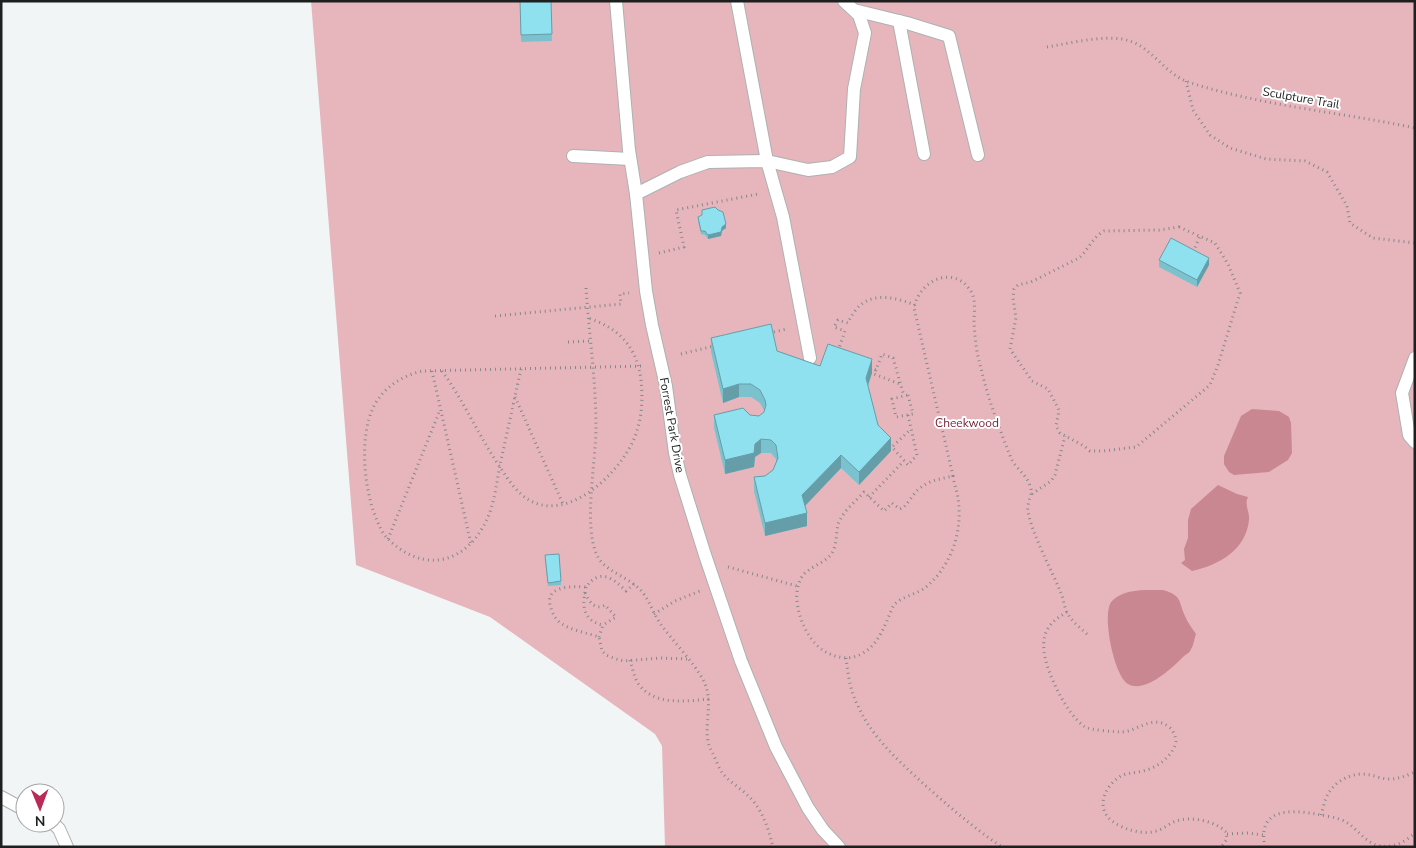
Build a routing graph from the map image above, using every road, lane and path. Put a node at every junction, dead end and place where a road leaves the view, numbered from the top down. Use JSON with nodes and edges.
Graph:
{"nodes":[{"id":1,"x":616,"y":1,"type":"edge"},
{"id":2,"x":737,"y":1,"type":"edge"},
{"id":3,"x":844,"y":1,"type":"edge"},
{"id":4,"x":854,"y":10,"type":"junction"},
{"id":5,"x":899,"y":21,"type":"junction"},
{"id":6,"x":1047,"y":47,"type":"dead end"},
{"id":7,"x":1186,"y":81,"type":"junction"},
{"id":8,"x":1415,"y":128,"type":"edge"},
{"id":9,"x":924,"y":154,"type":"dead end"},
{"id":10,"x":978,"y":155,"type":"dead end"},
{"id":11,"x":573,"y":156,"type":"dead end"},
{"id":12,"x":630,"y":159,"type":"junction"},
{"id":13,"x":766,"y":161,"type":"junction"},
{"id":14,"x":636,"y":194,"type":"junction"},
{"id":15,"x":760,"y":202,"type":"dead end"},
{"id":16,"x":1200,"y":236,"type":"junction"},
{"id":17,"x":1415,"y":243,"type":"edge"},
{"id":18,"x":659,"y":253,"type":"dead end"},
{"id":19,"x":1191,"y":254,"type":"edge"},
{"id":20,"x":586,"y":288,"type":"dead end"},
{"id":21,"x":646,"y":291,"type":"junction"},
{"id":22,"x":915,"y":305,"type":"junction"},
{"id":23,"x":587,"y":307,"type":"junction"},
{"id":24,"x":495,"y":316,"type":"dead end"},
{"id":25,"x":588,"y":318,"type":"junction"},
{"id":26,"x":804,"y":325,"type":"junction"},
{"id":27,"x":766,"y":334,"type":"edge"},
{"id":28,"x":591,"y":341,"type":"junction"},
{"id":29,"x":568,"y":342,"type":"dead end"},
{"id":30,"x":719,"y":345,"type":"edge"},
{"id":31,"x":681,"y":354,"type":"dead end"},
{"id":32,"x":836,"y":356,"type":"edge"},
{"id":33,"x":810,"y":358,"type":"dead end"},
{"id":34,"x":1415,"y":358,"type":"edge"},
{"id":35,"x":661,"y":364,"type":"junction"},
{"id":36,"x":639,"y":367,"type":"junction"},
{"id":37,"x":868,"y":367,"type":"edge"},
{"id":38,"x":594,"y":368,"type":"junction"},
{"id":39,"x":521,"y":369,"type":"junction"},
{"id":40,"x":876,"y":370,"type":"junction"},
{"id":41,"x":432,"y":371,"type":"junction"},
{"id":42,"x":442,"y":371,"type":"junction"},
{"id":43,"x":900,"y":384,"type":"junction"},
{"id":44,"x":904,"y":396,"type":"junction"},
{"id":45,"x":515,"y":397,"type":"junction"},
{"id":46,"x":440,"y":409,"type":"junction"},
{"id":47,"x":908,"y":415,"type":"junction"},
{"id":48,"x":911,"y":429,"type":"junction"},
{"id":49,"x":1065,"y":436,"type":"junction"},
{"id":50,"x":1415,"y":442,"type":"edge"},
{"id":51,"x":904,"y":461,"type":"junction"},
{"id":52,"x":500,"y":467,"type":"junction"},
{"id":53,"x":952,"y":476,"type":"junction"},
{"id":54,"x":592,"y":491,"type":"junction"},
{"id":55,"x":1032,"y":494,"type":"junction"},
{"id":56,"x":869,"y":497,"type":"junction"},
{"id":57,"x":563,"y":504,"type":"junction"},
{"id":58,"x":388,"y":539,"type":"junction"},
{"id":59,"x":471,"y":544,"type":"junction"},
{"id":60,"x":725,"y":567,"type":"dead end"},
{"id":61,"x":634,"y":584,"type":"junction"},
{"id":62,"x":715,"y":586,"type":"junction"},
{"id":63,"x":797,"y":586,"type":"junction"},
{"id":64,"x":586,"y":587,"type":"junction"},
{"id":65,"x":584,"y":592,"type":"junction"},
{"id":66,"x":1067,"y":612,"type":"junction"},
{"id":67,"x":654,"y":614,"type":"junction"},
{"id":68,"x":603,"y":625,"type":"junction"},
{"id":69,"x":1089,"y":636,"type":"dead end"},
{"id":70,"x":600,"y":637,"type":"junction"},
{"id":71,"x":846,"y":658,"type":"junction"},
{"id":72,"x":688,"y":659,"type":"junction"},
{"id":73,"x":630,"y":660,"type":"junction"},
{"id":74,"x":708,"y":699,"type":"junction"},
{"id":75,"x":1415,"y":772,"type":"edge"},
{"id":76,"x":1,"y":796,"type":"edge"},
{"id":77,"x":15,"y":804,"type":"edge"},
{"id":78,"x":1321,"y":815,"type":"junction"},
{"id":79,"x":60,"y":833,"type":"edge"},
{"id":80,"x":1415,"y":833,"type":"edge"},
{"id":81,"x":1227,"y":834,"type":"junction"},
{"id":82,"x":1263,"y":835,"type":"junction"},
{"id":83,"x":1402,"y":845,"type":"edge"},
{"id":84,"x":1392,"y":846,"type":"edge"},
{"id":85,"x":67,"y":847,"type":"edge"},
{"id":86,"x":773,"y":847,"type":"edge"},
{"id":87,"x":839,"y":847,"type":"edge"},
{"id":88,"x":1002,"y":847,"type":"edge"},
{"id":89,"x":1221,"y":847,"type":"edge"},
{"id":90,"x":1265,"y":847,"type":"edge"}],
"edges":[{"from":1,"to":12,"type":"lane","name":"Forrest Park Drive"},
{"from":2,"to":13,"type":"lane"},
{"from":3,"to":4,"type":"lane"},
{"from":4,"to":5,"type":"lane"},
{"from":4,"to":13,"type":"lane"},
{"from":5,"to":9,"type":"lane"},
{"from":5,"to":10,"type":"lane"},
{"from":6,"to":7,"type":"path","name":"Sculpture Trail"},
{"from":7,"to":8,"type":"path","name":"Sculpture Trail"},
{"from":7,"to":17,"type":"path"},
{"from":11,"to":12,"type":"lane"},
{"from":12,"to":14,"type":"lane","name":"Forrest Park Drive"},
{"from":13,"to":14,"type":"lane"},
{"from":13,"to":26,"type":"lane"},
{"from":14,"to":21,"type":"lane","name":"Forrest Park Drive"},
{"from":15,"to":18,"type":"path"},
{"from":16,"to":19,"type":"path"},
{"from":16,"to":49,"type":"path"},
{"from":16,"to":49,"type":"path"},
{"from":20,"to":23,"type":"path"},
{"from":21,"to":23,"type":"path"},
{"from":21,"to":35,"type":"lane","name":"Forrest Park Drive"},
{"from":22,"to":32,"type":"path"},
{"from":22,"to":53,"type":"path"},
{"from":22,"to":55,"type":"path"},
{"from":23,"to":24,"type":"path"},
{"from":23,"to":25,"type":"path"},
{"from":25,"to":28,"type":"path"},
{"from":25,"to":36,"type":"path"},
{"from":26,"to":27,"type":"path"},
{"from":26,"to":33,"type":"lane"},
{"from":28,"to":29,"type":"path"},
{"from":28,"to":38,"type":"path"},
{"from":30,"to":31,"type":"path"},
{"from":34,"to":50,"type":"lane"},
{"from":35,"to":36,"type":"path"},
{"from":35,"to":62,"type":"lane","name":"Forrest Park Drive"},
{"from":36,"to":38,"type":"path"},
{"from":36,"to":54,"type":"path"},
{"from":37,"to":40,"type":"path"},
{"from":38,"to":39,"type":"path"},
{"from":38,"to":54,"type":"path"},
{"from":39,"to":42,"type":"path"},
{"from":39,"to":45,"type":"path"},
{"from":40,"to":43,"type":"path"},
{"from":40,"to":43,"type":"path"},
{"from":41,"to":42,"type":"path"},
{"from":41,"to":46,"type":"path"},
{"from":41,"to":58,"type":"path"},
{"from":42,"to":52,"type":"path"},
{"from":43,"to":44,"type":"path"},
{"from":44,"to":47,"type":"path"},
{"from":44,"to":47,"type":"path"},
{"from":45,"to":52,"type":"path"},
{"from":45,"to":57,"type":"path"},
{"from":46,"to":58,"type":"path"},
{"from":46,"to":59,"type":"path"},
{"from":47,"to":48,"type":"path"},
{"from":48,"to":51,"type":"path"},
{"from":48,"to":51,"type":"path"},
{"from":49,"to":55,"type":"path"},
{"from":51,"to":56,"type":"path"},
{"from":52,"to":57,"type":"path"},
{"from":52,"to":59,"type":"path"},
{"from":53,"to":56,"type":"path"},
{"from":53,"to":71,"type":"path"},
{"from":54,"to":57,"type":"path"},
{"from":54,"to":61,"type":"path"},
{"from":55,"to":66,"type":"path"},
{"from":56,"to":63,"type":"path"},
{"from":58,"to":59,"type":"path"},
{"from":60,"to":63,"type":"path"},
{"from":61,"to":64,"type":"path"},
{"from":61,"to":67,"type":"path"},
{"from":62,"to":67,"type":"path"},
{"from":62,"to":87,"type":"lane","name":"Forrest Park Drive"},
{"from":63,"to":71,"type":"path"},
{"from":64,"to":65,"type":"path"},
{"from":64,"to":70,"type":"path"},
{"from":65,"to":68,"type":"path"},
{"from":65,"to":68,"type":"path"},
{"from":66,"to":69,"type":"path"},
{"from":66,"to":81,"type":"path"},
{"from":67,"to":72,"type":"path"},
{"from":68,"to":70,"type":"path"},
{"from":70,"to":73,"type":"path"},
{"from":71,"to":88,"type":"path"},
{"from":72,"to":73,"type":"path"},
{"from":72,"to":74,"type":"path"},
{"from":73,"to":74,"type":"path"},
{"from":74,"to":86,"type":"path"},
{"from":75,"to":78,"type":"path"},
{"from":76,"to":77,"type":"lane"},
{"from":78,"to":82,"type":"path"},
{"from":78,"to":84,"type":"path"},
{"from":79,"to":85,"type":"lane"},
{"from":80,"to":83,"type":"path"},
{"from":81,"to":82,"type":"path"},
{"from":81,"to":89,"type":"path"},
{"from":82,"to":90,"type":"path"},
{"from":83,"to":84,"type":"path"}]}
